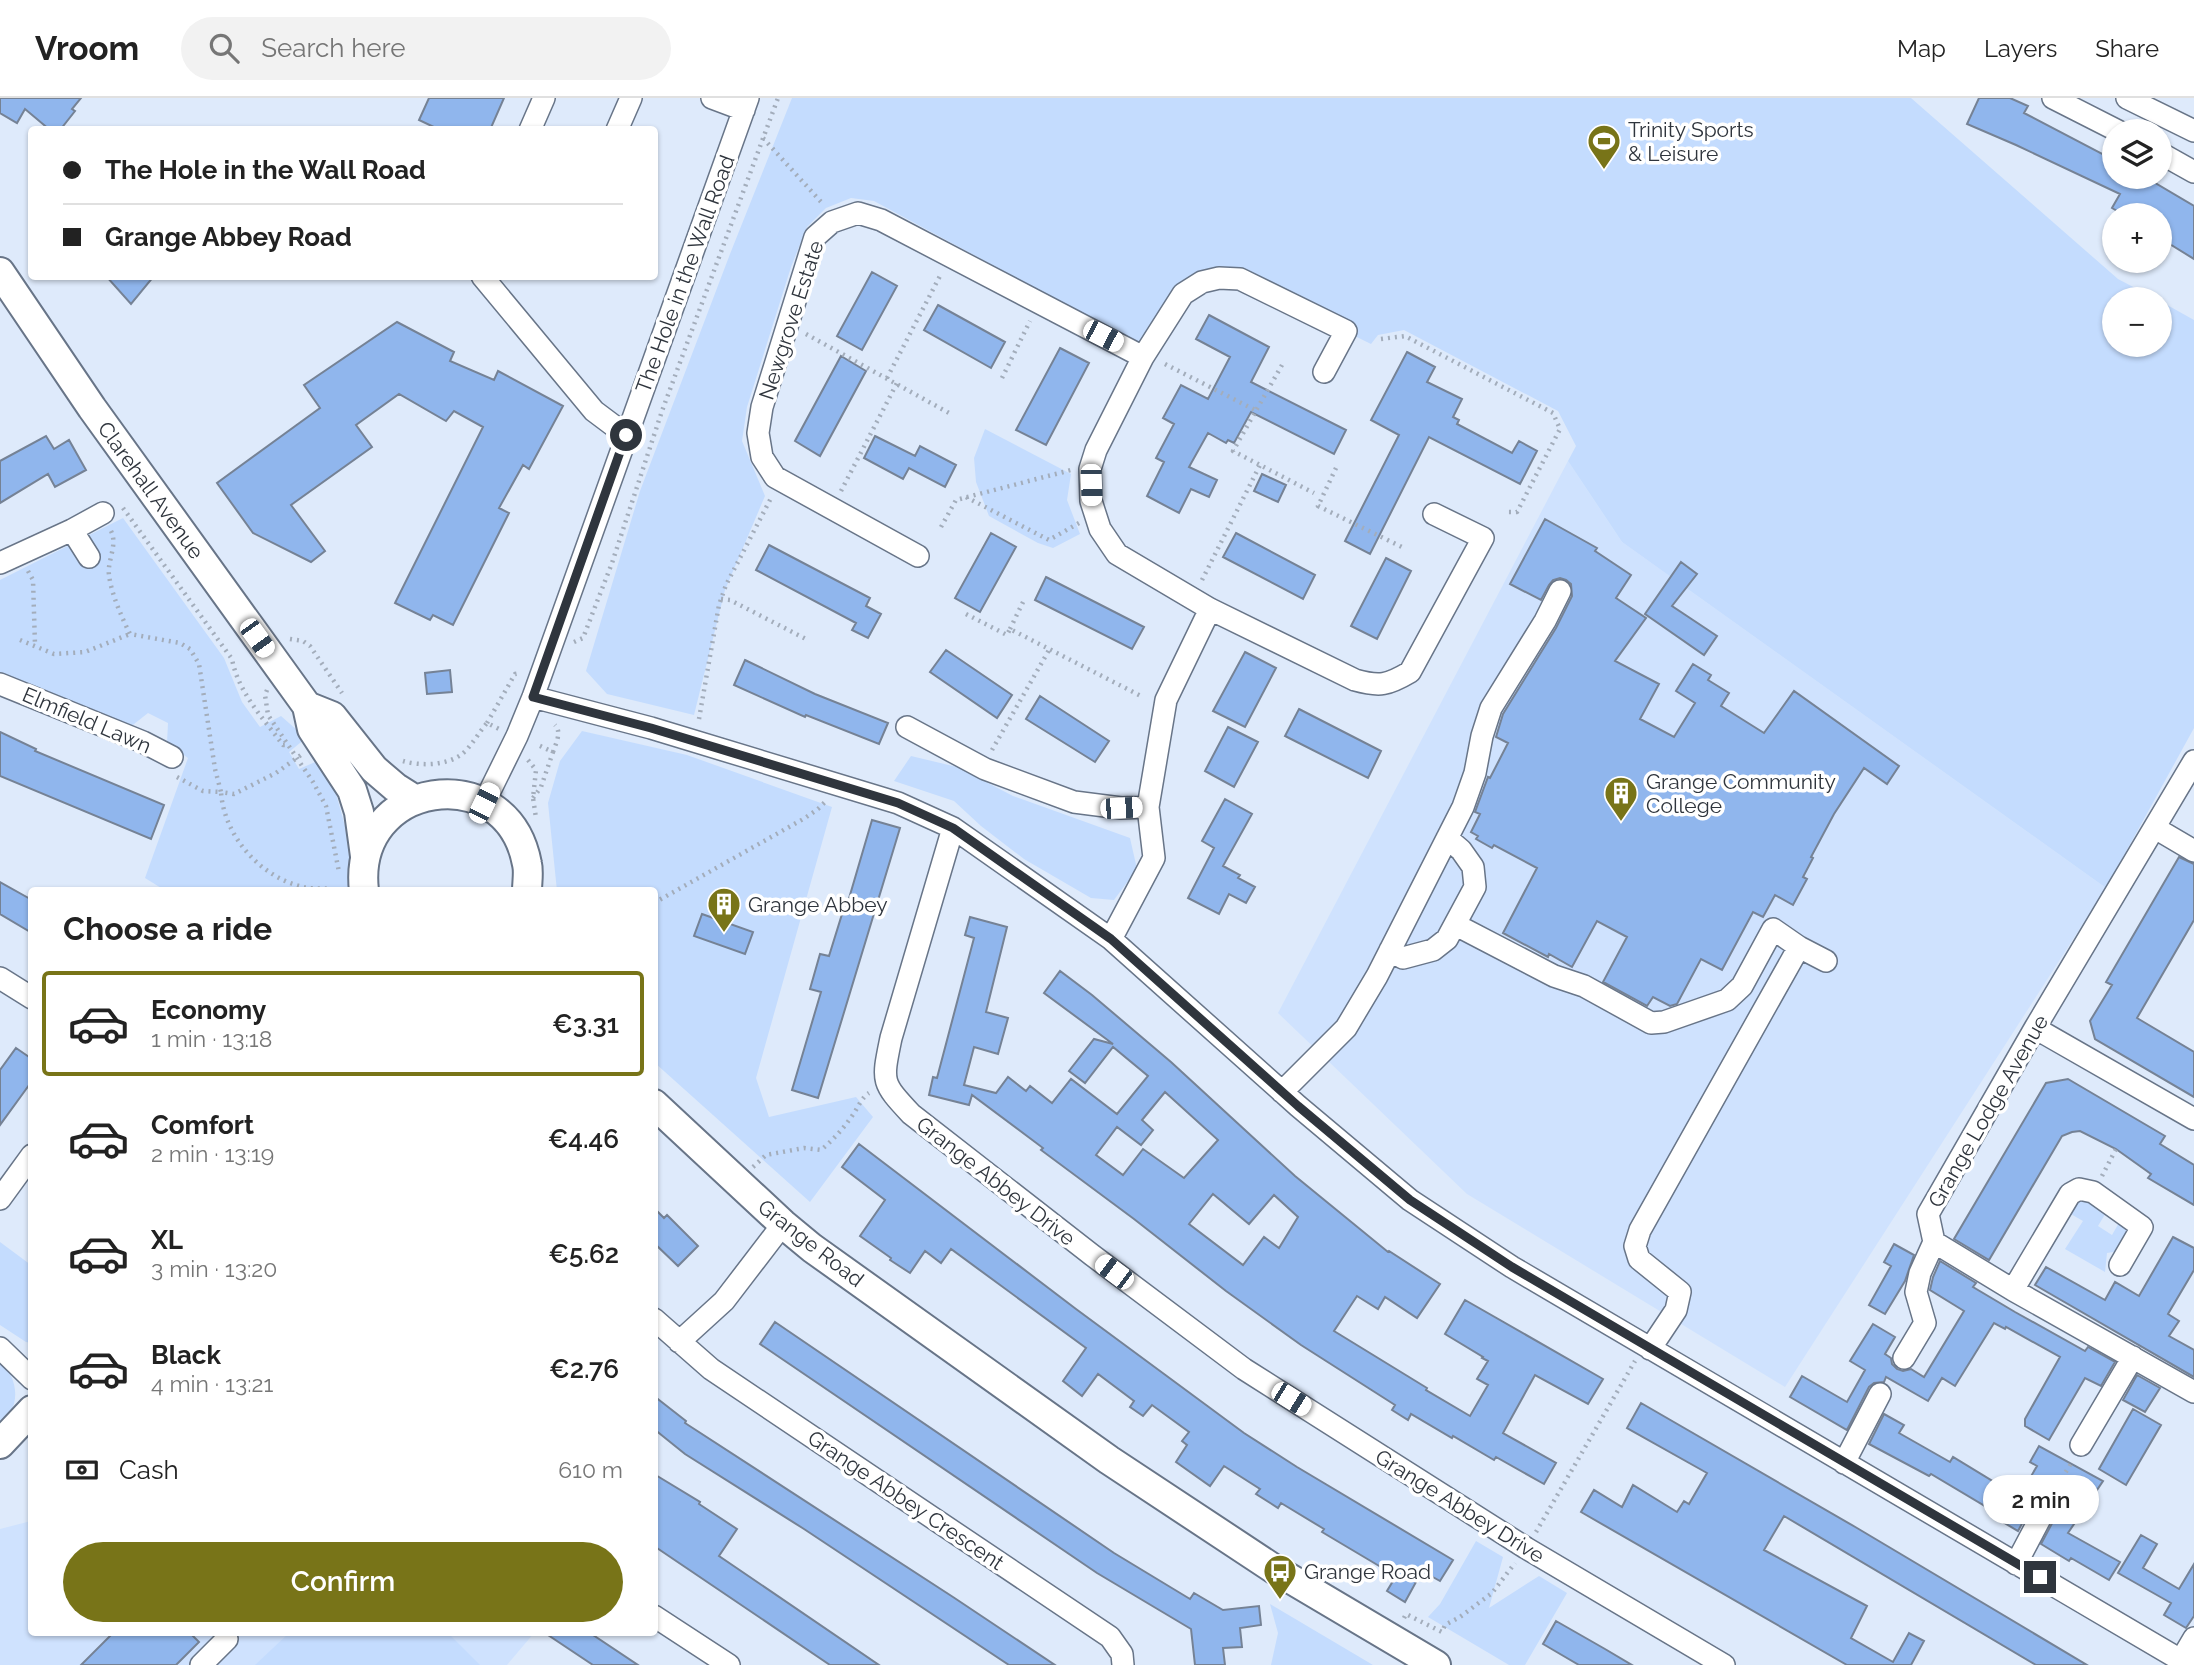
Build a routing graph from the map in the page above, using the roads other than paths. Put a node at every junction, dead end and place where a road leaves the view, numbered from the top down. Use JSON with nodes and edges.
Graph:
{"nodes":[{"id":1,"x":544,"y":98,"type":"edge"},
{"id":2,"x":631,"y":98,"type":"edge"},
{"id":3,"x":712,"y":98,"type":"edge"},
{"id":4,"x":2053,"y":98,"type":"edge"},
{"id":5,"x":2127,"y":98,"type":"edge"},
{"id":6,"x":746,"y":104,"type":"edge"},
{"id":7,"x":2102,"y":123,"type":"edge"},
{"id":8,"x":532,"y":126,"type":"edge"},
{"id":9,"x":619,"y":126,"type":"edge"},
{"id":10,"x":2194,"y":131,"type":"edge"},
{"id":11,"x":2172,"y":160,"type":"edge"},
{"id":12,"x":2194,"y":172,"type":"edge"},
{"id":13,"x":0,"y":272,"type":"edge"},
{"id":14,"x":485,"y":280,"type":"edge"},
{"id":15,"x":1143,"y":356,"type":"junction"},
{"id":16,"x":1324,"y":372,"type":"dead end"},
{"id":17,"x":626,"y":435,"type":"junction"},
{"id":18,"x":103,"y":513,"type":"road end"},
{"id":19,"x":1434,"y":514,"type":"dead end"},
{"id":20,"x":72,"y":530,"type":"junction"},
{"id":21,"x":918,"y":556,"type":"dead end"},
{"id":22,"x":89,"y":557,"type":"dead end"},
{"id":23,"x":9,"y":559,"type":"edge"},
{"id":24,"x":1560,"y":592,"type":"dead end"},
{"id":25,"x":1201,"y":604,"type":"junction"},
{"id":26,"x":0,"y":684,"type":"edge"},
{"id":27,"x":533,"y":697,"type":"junction"},
{"id":28,"x":307,"y":706,"type":"junction"},
{"id":29,"x":907,"y":727,"type":"dead end"},
{"id":30,"x":173,"y":757,"type":"road end"},
{"id":31,"x":2194,"y":761,"type":"edge"},
{"id":32,"x":414,"y":799,"type":"junction"},
{"id":33,"x":484,"y":803,"type":"junction"},
{"id":34,"x":1148,"y":807,"type":"junction"},
{"id":35,"x":953,"y":828,"type":"junction"},
{"id":36,"x":2155,"y":828,"type":"junction"},
{"id":37,"x":1447,"y":838,"type":"junction"},
{"id":38,"x":2194,"y":851,"type":"edge"},
{"id":39,"x":365,"y":856,"type":"junction"},
{"id":40,"x":352,"y":885,"type":"edge"},
{"id":41,"x":527,"y":887,"type":"edge"},
{"id":42,"x":1456,"y":925,"type":"junction"},
{"id":43,"x":1111,"y":939,"type":"junction"},
{"id":44,"x":1799,"y":947,"type":"junction"},
{"id":45,"x":1390,"y":950,"type":"junction"},
{"id":46,"x":1826,"y":961,"type":"dead end"},
{"id":47,"x":0,"y":978,"type":"edge"},
{"id":48,"x":28,"y":996,"type":"edge"},
{"id":49,"x":2035,"y":1028,"type":"junction"},
{"id":50,"x":1282,"y":1092,"type":"junction"},
{"id":51,"x":658,"y":1108,"type":"edge"},
{"id":52,"x":2194,"y":1119,"type":"edge"},
{"id":53,"x":28,"y":1160,"type":"edge"},
{"id":54,"x":0,"y":1199,"type":"edge"},
{"id":55,"x":783,"y":1224,"type":"junction"},
{"id":56,"x":1934,"y":1242,"type":"junction"},
{"id":57,"x":2120,"y":1265,"type":"dead end"},
{"id":58,"x":2013,"y":1290,"type":"junction"},
{"id":59,"x":658,"y":1323,"type":"edge"},
{"id":60,"x":679,"y":1342,"type":"junction"},
{"id":61,"x":1647,"y":1347,"type":"junction"},
{"id":62,"x":0,"y":1348,"type":"edge"},
{"id":63,"x":2133,"y":1357,"type":"junction"},
{"id":64,"x":1904,"y":1358,"type":"dead end"},
{"id":65,"x":28,"y":1375,"type":"edge"},
{"id":66,"x":2194,"y":1392,"type":"edge"},
{"id":67,"x":1880,"y":1394,"type":"dead end"},
{"id":68,"x":28,"y":1414,"type":"edge"},
{"id":69,"x":0,"y":1444,"type":"edge"},
{"id":70,"x":2081,"y":1446,"type":"road end"},
{"id":71,"x":1844,"y":1463,"type":"junction"},
{"id":72,"x":2053,"y":1494,"type":"road end"},
{"id":73,"x":2016,"y":1564,"type":"junction"},
{"id":74,"x":658,"y":1619,"type":"edge"},
{"id":75,"x":2194,"y":1637,"type":"edge"},
{"id":76,"x":227,"y":1639,"type":"dead end"},
{"id":77,"x":2185,"y":1662,"type":"edge"},
{"id":78,"x":201,"y":1665,"type":"edge"},
{"id":79,"x":729,"y":1665,"type":"edge"},
{"id":80,"x":1123,"y":1665,"type":"edge"},
{"id":81,"x":1436,"y":1665,"type":"edge"},
{"id":82,"x":1724,"y":1665,"type":"edge"}],
"edges":[{"from":1,"to":8,"type":"street"},
{"from":2,"to":9,"type":"street"},
{"from":3,"to":6,"type":"street"},
{"from":4,"to":7,"type":"street"},
{"from":5,"to":10,"type":"street"},
{"from":6,"to":17,"type":"street","name":"The Hole in the Wall Road"},
{"from":11,"to":12,"type":"street"},
{"from":13,"to":28,"type":"main road","name":"Clarehall Avenue"},
{"from":14,"to":17,"type":"street"},
{"from":15,"to":16,"type":"street"},
{"from":15,"to":21,"type":"street","name":"Newgrove Estate"},
{"from":15,"to":25,"type":"street"},
{"from":17,"to":27,"type":"street","name":"The Hole in the Wall Road"},
{"from":18,"to":20,"type":"street"},
{"from":19,"to":25,"type":"street"},
{"from":20,"to":22,"type":"street"},
{"from":20,"to":23,"type":"street"},
{"from":24,"to":37,"type":"street"},
{"from":25,"to":34,"type":"street"},
{"from":26,"to":30,"type":"street","name":"Elmfield Lawn"},
{"from":27,"to":33,"type":"street","name":"The Hole in the Wall Road"},
{"from":27,"to":35,"type":"street"},
{"from":28,"to":32,"type":"main road","name":"Clarehall Avenue"},
{"from":28,"to":39,"type":"main road","name":"Clarehall Avenue"},
{"from":29,"to":34,"type":"street"},
{"from":31,"to":36,"type":"street","name":"Grange Lodge Avenue"},
{"from":32,"to":33,"type":"main road"},
{"from":32,"to":39,"type":"main road"},
{"from":33,"to":41,"type":"main road"},
{"from":34,"to":43,"type":"street"},
{"from":35,"to":43,"type":"street"},
{"from":35,"to":82,"type":"street","name":"Grange Abbey Drive"},
{"from":36,"to":38,"type":"street"},
{"from":36,"to":49,"type":"street","name":"Grange Lodge Avenue"},
{"from":37,"to":42,"type":"street"},
{"from":37,"to":45,"type":"street"},
{"from":39,"to":40,"type":"main road"},
{"from":42,"to":44,"type":"street"},
{"from":42,"to":45,"type":"street"},
{"from":43,"to":50,"type":"street"},
{"from":44,"to":46,"type":"street"},
{"from":44,"to":61,"type":"street"},
{"from":45,"to":50,"type":"street"},
{"from":47,"to":48,"type":"street"},
{"from":49,"to":52,"type":"street"},
{"from":49,"to":56,"type":"street","name":"Grange Lodge Avenue"},
{"from":50,"to":61,"type":"street"},
{"from":51,"to":55,"type":"main road","name":"Grange Road"},
{"from":53,"to":54,"type":"street"},
{"from":55,"to":60,"type":"street"},
{"from":55,"to":81,"type":"main road","name":"Grange Road"},
{"from":56,"to":58,"type":"street"},
{"from":56,"to":64,"type":"street"},
{"from":57,"to":58,"type":"street"},
{"from":58,"to":63,"type":"street"},
{"from":59,"to":60,"type":"street","name":"Grange Abbey Crescent"},
{"from":60,"to":80,"type":"street","name":"Grange Abbey Crescent"},
{"from":61,"to":71,"type":"street"},
{"from":62,"to":65,"type":"street"},
{"from":63,"to":66,"type":"street"},
{"from":63,"to":70,"type":"street"},
{"from":67,"to":71,"type":"street"},
{"from":68,"to":69,"type":"main road"},
{"from":71,"to":73,"type":"street"},
{"from":72,"to":73,"type":"street"},
{"from":73,"to":77,"type":"street"},
{"from":74,"to":79,"type":"street"},
{"from":75,"to":77,"type":"street"},
{"from":76,"to":78,"type":"street"}]}
